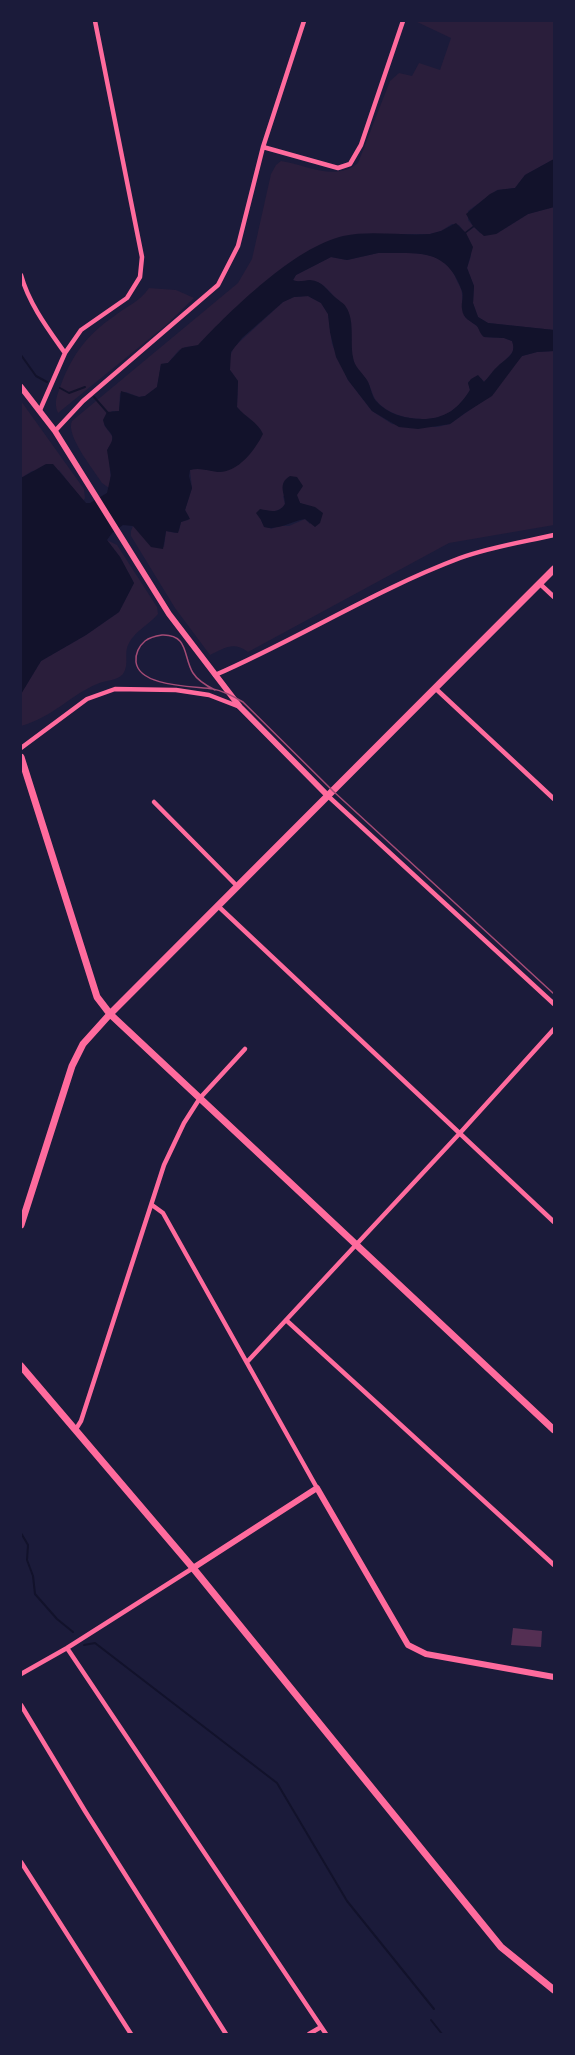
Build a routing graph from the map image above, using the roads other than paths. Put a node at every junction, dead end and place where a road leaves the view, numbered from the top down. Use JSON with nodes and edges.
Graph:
{"nodes":[{"id":1,"x":95,"y":21,"type":"edge"},
{"id":2,"x":304,"y":21,"type":"edge"},
{"id":3,"x":403,"y":21,"type":"edge"},
{"id":4,"x":263,"y":147,"type":"junction"},
{"id":5,"x":21,"y":274,"type":"edge"},
{"id":6,"x":65,"y":353,"type":"junction"},
{"id":7,"x":21,"y":387,"type":"edge"},
{"id":8,"x":40,"y":410,"type":"junction"},
{"id":9,"x":55,"y":431,"type":"junction"},
{"id":10,"x":554,"y":536,"type":"edge"},
{"id":11,"x":554,"y":569,"type":"edge"},
{"id":12,"x":539,"y":583,"type":"junction"},
{"id":13,"x":554,"y":597,"type":"edge"},
{"id":14,"x":215,"y":675,"type":"junction"},
{"id":15,"x":435,"y":688,"type":"junction"},
{"id":16,"x":240,"y":707,"type":"junction"},
{"id":17,"x":21,"y":748,"type":"edge"},
{"id":18,"x":21,"y":757,"type":"edge"},
{"id":19,"x":328,"y":796,"type":"junction"},
{"id":20,"x":554,"y":799,"type":"edge"},
{"id":21,"x":154,"y":802,"type":"dead end"},
{"id":22,"x":237,"y":887,"type":"junction"},
{"id":23,"x":218,"y":906,"type":"junction"},
{"id":24,"x":554,"y":1004,"type":"edge"},
{"id":25,"x":110,"y":1014,"type":"junction"},
{"id":26,"x":554,"y":1029,"type":"edge"},
{"id":27,"x":245,"y":1049,"type":"dead end"},
{"id":28,"x":200,"y":1098,"type":"junction"},
{"id":29,"x":460,"y":1134,"type":"junction"},
{"id":30,"x":152,"y":1204,"type":"junction"},
{"id":31,"x":554,"y":1222,"type":"edge"},
{"id":32,"x":21,"y":1225,"type":"edge"},
{"id":33,"x":356,"y":1245,"type":"junction"},
{"id":34,"x":286,"y":1320,"type":"junction"},
{"id":35,"x":246,"y":1362,"type":"junction"},
{"id":36,"x":21,"y":1366,"type":"edge"},
{"id":37,"x":76,"y":1429,"type":"junction"},
{"id":38,"x":554,"y":1430,"type":"edge"},
{"id":39,"x":317,"y":1488,"type":"junction"},
{"id":40,"x":554,"y":1565,"type":"edge"},
{"id":41,"x":193,"y":1568,"type":"junction"},
{"id":42,"x":67,"y":1648,"type":"junction"},
{"id":43,"x":21,"y":1674,"type":"edge"},
{"id":44,"x":554,"y":1677,"type":"edge"},
{"id":45,"x":21,"y":1706,"type":"edge"},
{"id":46,"x":21,"y":1862,"type":"edge"},
{"id":47,"x":554,"y":1990,"type":"edge"},
{"id":48,"x":321,"y":2027,"type":"junction"},
{"id":49,"x":131,"y":2034,"type":"edge"},
{"id":50,"x":226,"y":2034,"type":"edge"},
{"id":51,"x":309,"y":2034,"type":"edge"},
{"id":52,"x":326,"y":2034,"type":"edge"}],
"edges":[{"from":1,"to":6,"type":"street"},
{"from":2,"to":4,"type":"street"},
{"from":3,"to":4,"type":"street"},
{"from":4,"to":9,"type":"street"},
{"from":5,"to":6,"type":"street"},
{"from":6,"to":8,"type":"street"},
{"from":7,"to":8,"type":"street"},
{"from":8,"to":9,"type":"street"},
{"from":9,"to":14,"type":"street"},
{"from":10,"to":14,"type":"street"},
{"from":11,"to":12,"type":"main road"},
{"from":12,"to":13,"type":"street"},
{"from":12,"to":15,"type":"main road"},
{"from":14,"to":16,"type":"street"},
{"from":15,"to":19,"type":"main road"},
{"from":15,"to":20,"type":"street"},
{"from":16,"to":17,"type":"street"},
{"from":16,"to":19,"type":"street"},
{"from":18,"to":25,"type":"main road"},
{"from":19,"to":22,"type":"main road"},
{"from":19,"to":24,"type":"street"},
{"from":21,"to":22,"type":"street"},
{"from":22,"to":23,"type":"main road"},
{"from":23,"to":25,"type":"main road"},
{"from":23,"to":29,"type":"street"},
{"from":25,"to":28,"type":"main road"},
{"from":25,"to":32,"type":"main road"},
{"from":26,"to":29,"type":"street"},
{"from":27,"to":28,"type":"street"},
{"from":28,"to":30,"type":"street"},
{"from":28,"to":33,"type":"main road"},
{"from":29,"to":31,"type":"street"},
{"from":29,"to":33,"type":"street"},
{"from":30,"to":35,"type":"street"},
{"from":30,"to":37,"type":"street"},
{"from":33,"to":34,"type":"street"},
{"from":33,"to":38,"type":"main road"},
{"from":34,"to":35,"type":"street"},
{"from":34,"to":40,"type":"street"},
{"from":35,"to":39,"type":"street"},
{"from":36,"to":37,"type":"main road"},
{"from":37,"to":41,"type":"main road"},
{"from":39,"to":41,"type":"street"},
{"from":39,"to":44,"type":"street"},
{"from":41,"to":42,"type":"street"},
{"from":41,"to":47,"type":"main road"},
{"from":42,"to":43,"type":"street"},
{"from":42,"to":48,"type":"street"},
{"from":45,"to":50,"type":"street"},
{"from":46,"to":49,"type":"street"},
{"from":48,"to":51,"type":"street"},
{"from":48,"to":52,"type":"street"}]}
